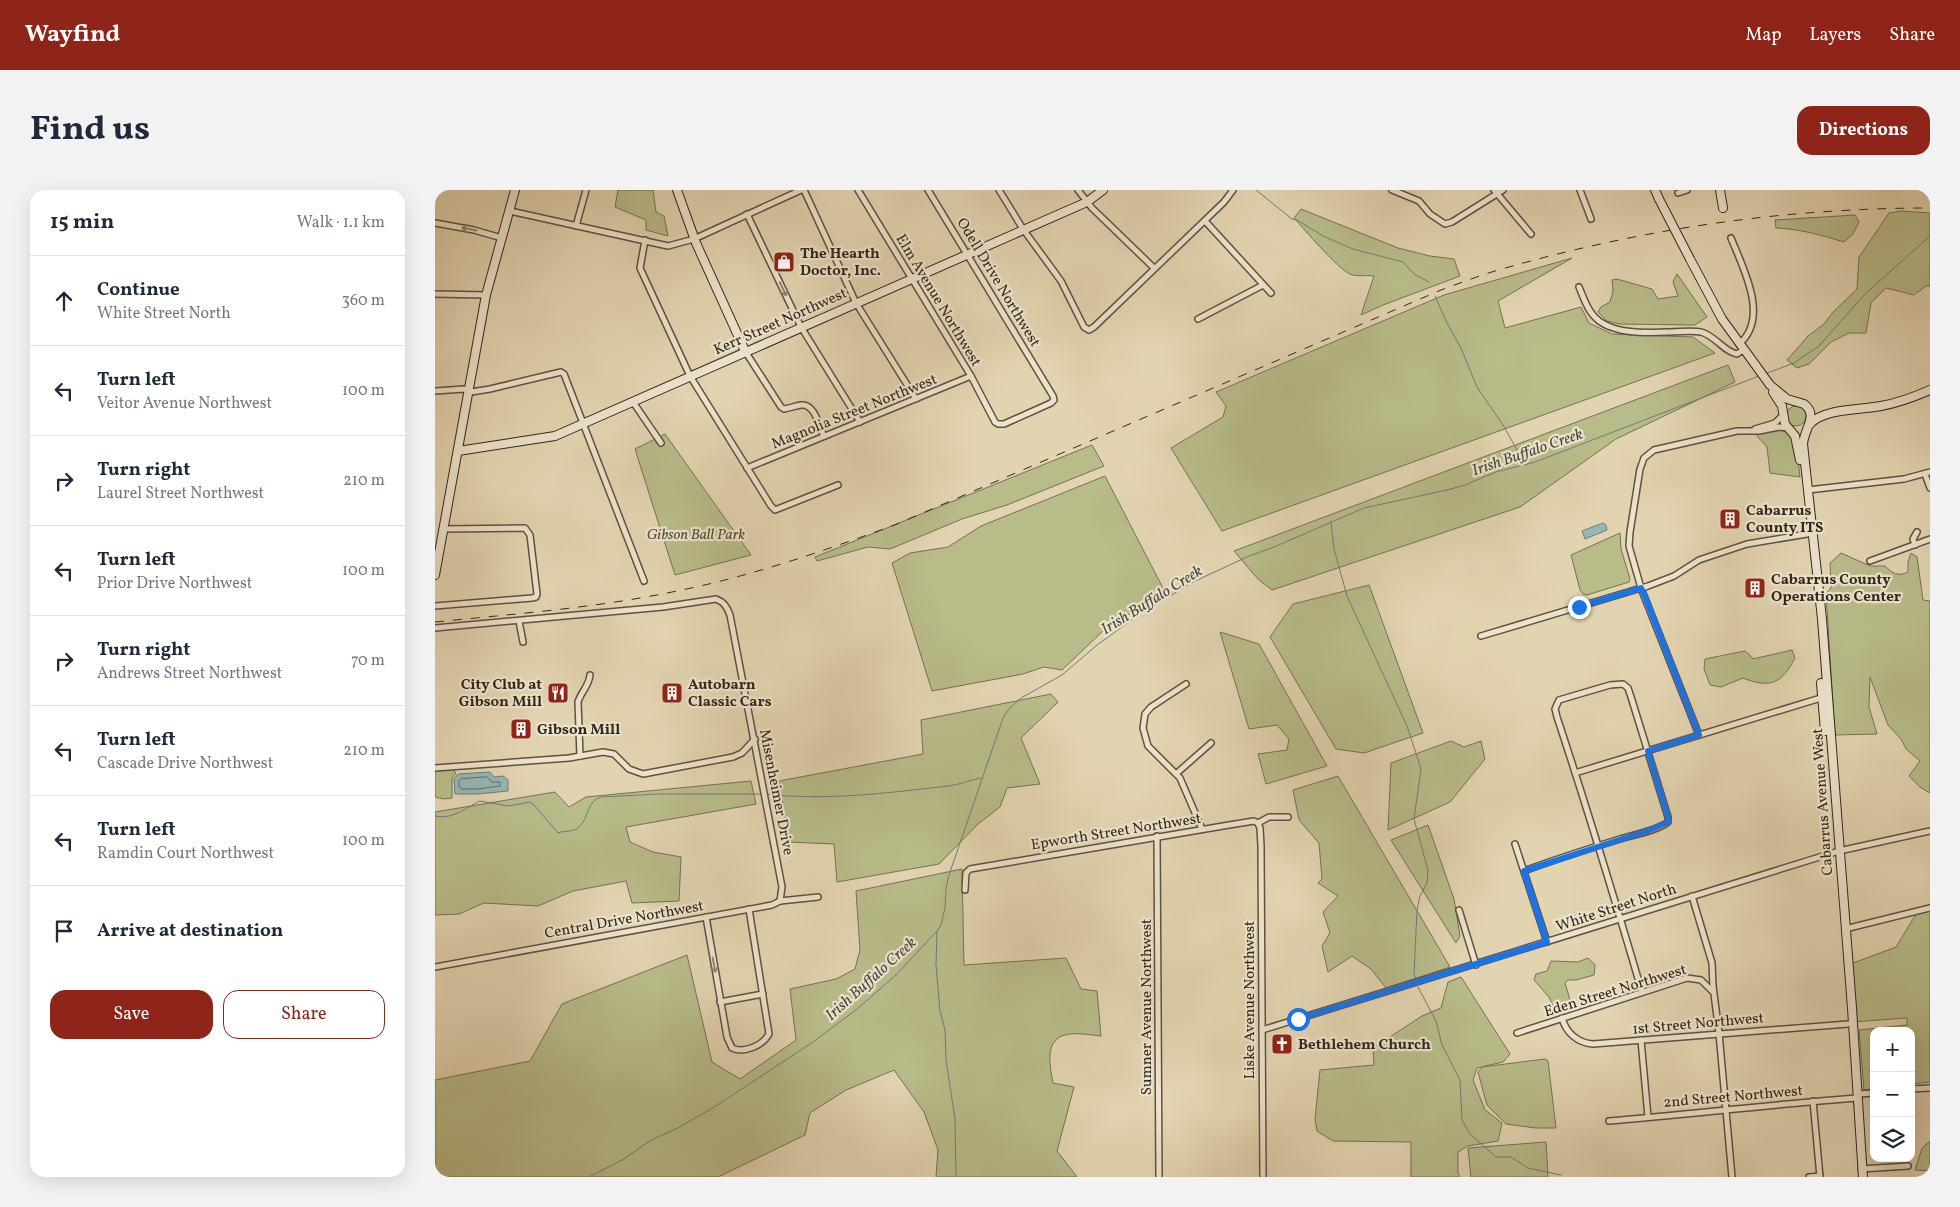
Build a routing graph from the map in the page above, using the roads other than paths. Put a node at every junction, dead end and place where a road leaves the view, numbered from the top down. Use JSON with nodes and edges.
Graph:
{"nodes":[{"id":1,"x":515,"y":190,"type":"edge"},
{"id":2,"x":586,"y":190,"type":"edge"},
{"id":3,"x":677,"y":190,"type":"edge"},
{"id":4,"x":802,"y":190,"type":"edge"},
{"id":5,"x":858,"y":190,"type":"edge"},
{"id":6,"x":928,"y":190,"type":"edge"},
{"id":7,"x":999,"y":190,"type":"edge"},
{"id":8,"x":1079,"y":190,"type":"edge"},
{"id":9,"x":1103,"y":190,"type":"edge"},
{"id":10,"x":1233,"y":190,"type":"edge"},
{"id":11,"x":1392,"y":190,"type":"edge"},
{"id":12,"x":1503,"y":190,"type":"edge"},
{"id":13,"x":1580,"y":190,"type":"edge"},
{"id":14,"x":1655,"y":190,"type":"edge"},
{"id":15,"x":1687,"y":190,"type":"edge"},
{"id":16,"x":1720,"y":190,"type":"edge"},
{"id":17,"x":1496,"y":192,"type":"edge"},
{"id":18,"x":1678,"y":192,"type":"dead end"},
{"id":19,"x":1087,"y":202,"type":"junction"},
{"id":20,"x":1723,"y":208,"type":"dead end"},
{"id":21,"x":510,"y":211,"type":"junction"},
{"id":22,"x":747,"y":214,"type":"junction"},
{"id":23,"x":1591,"y":219,"type":"dead end"},
{"id":24,"x":1205,"y":220,"type":"junction"},
{"id":25,"x":435,"y":223,"type":"edge"},
{"id":26,"x":576,"y":226,"type":"junction"},
{"id":27,"x":1023,"y":229,"type":"junction"},
{"id":28,"x":1531,"y":234,"type":"dead end"},
{"id":29,"x":502,"y":238,"type":"junction"},
{"id":30,"x":1731,"y":238,"type":"dead end"},
{"id":31,"x":694,"y":239,"type":"junction"},
{"id":32,"x":645,"y":240,"type":"junction"},
{"id":33,"x":968,"y":254,"type":"junction"},
{"id":34,"x":1154,"y":268,"type":"junction"},
{"id":35,"x":911,"y":278,"type":"junction"},
{"id":36,"x":1263,"y":285,"type":"junction"},
{"id":37,"x":1579,"y":287,"type":"dead end"},
{"id":38,"x":1271,"y":293,"type":"dead end"},
{"id":39,"x":435,"y":294,"type":"edge"},
{"id":40,"x":486,"y":295,"type":"junction"},
{"id":41,"x":856,"y":303,"type":"junction"},
{"id":42,"x":1198,"y":319,"type":"dead end"},
{"id":43,"x":801,"y":327,"type":"junction"},
{"id":44,"x":1741,"y":347,"type":"junction"},
{"id":45,"x":745,"y":351,"type":"junction"},
{"id":46,"x":690,"y":376,"type":"junction"},
{"id":47,"x":971,"y":376,"type":"junction"},
{"id":48,"x":1770,"y":385,"type":"junction"},
{"id":49,"x":468,"y":390,"type":"junction"},
{"id":50,"x":1930,"y":390,"type":"edge"},
{"id":51,"x":435,"y":391,"type":"edge"},
{"id":52,"x":916,"y":399,"type":"junction"},
{"id":53,"x":633,"y":402,"type":"junction"},
{"id":54,"x":1795,"y":402,"type":"junction"},
{"id":55,"x":1804,"y":404,"type":"junction"},
{"id":56,"x":1837,"y":412,"type":"junction"},
{"id":57,"x":1783,"y":415,"type":"junction"},
{"id":58,"x":860,"y":422,"type":"junction"},
{"id":59,"x":583,"y":424,"type":"junction"},
{"id":60,"x":998,"y":424,"type":"joint"},
{"id":61,"x":1809,"y":424,"type":"junction"},
{"id":62,"x":1789,"y":429,"type":"junction"},
{"id":63,"x":1748,"y":431,"type":"junction"},
{"id":64,"x":824,"y":436,"type":"junction"},
{"id":65,"x":661,"y":443,"type":"dead end"},
{"id":66,"x":458,"y":451,"type":"junction"},
{"id":67,"x":747,"y":468,"type":"junction"},
{"id":68,"x":1928,"y":473,"type":"edge"},
{"id":69,"x":838,"y":485,"type":"dead end"},
{"id":70,"x":1930,"y":488,"type":"edge"},
{"id":71,"x":1808,"y":490,"type":"junction"},
{"id":72,"x":435,"y":529,"type":"edge"},
{"id":73,"x":444,"y":529,"type":"junction"},
{"id":74,"x":1917,"y":532,"type":"dead end"},
{"id":75,"x":1810,"y":534,"type":"junction"},
{"id":76,"x":1930,"y":539,"type":"edge"},
{"id":77,"x":1915,"y":545,"type":"junction"},
{"id":78,"x":1870,"y":561,"type":"dead end"},
{"id":79,"x":435,"y":575,"type":"edge"},
{"id":80,"x":644,"y":581,"type":"dead end"},
{"id":81,"x":1641,"y":588,"type":"junction"},
{"id":82,"x":435,"y":606,"type":"edge"},
{"id":83,"x":519,"y":620,"type":"junction"},
{"id":84,"x":435,"y":628,"type":"edge"},
{"id":85,"x":1481,"y":636,"type":"dead end"},
{"id":86,"x":523,"y":642,"type":"dead end"},
{"id":87,"x":590,"y":675,"type":"dead end"},
{"id":88,"x":1186,"y":684,"type":"dead end"},
{"id":89,"x":1824,"y":697,"type":"junction"},
{"id":90,"x":1699,"y":735,"type":"junction"},
{"id":91,"x":755,"y":739,"type":"junction"},
{"id":92,"x":1211,"y":744,"type":"dead end"},
{"id":93,"x":1648,"y":751,"type":"junction"},
{"id":94,"x":580,"y":756,"type":"junction"},
{"id":95,"x":435,"y":768,"type":"edge"},
{"id":96,"x":1177,"y":773,"type":"junction"},
{"id":97,"x":1575,"y":773,"type":"junction"},
{"id":98,"x":1288,"y":817,"type":"dead end"},
{"id":99,"x":1258,"y":824,"type":"junction"},
{"id":100,"x":1202,"y":829,"type":"junction"},
{"id":101,"x":1930,"y":831,"type":"edge"},
{"id":102,"x":1157,"y":836,"type":"junction"},
{"id":103,"x":1515,"y":844,"type":"dead end"},
{"id":104,"x":1598,"y":846,"type":"junction"},
{"id":105,"x":1837,"y":852,"type":"junction"},
{"id":106,"x":1524,"y":871,"type":"junction"},
{"id":107,"x":965,"y":890,"type":"dead end"},
{"id":108,"x":1692,"y":896,"type":"junction"},
{"id":109,"x":818,"y":897,"type":"dead end"},
{"id":110,"x":780,"y":901,"type":"junction"},
{"id":111,"x":1930,"y":908,"type":"edge"},
{"id":112,"x":749,"y":909,"type":"junction"},
{"id":113,"x":1459,"y":910,"type":"dead end"},
{"id":114,"x":706,"y":917,"type":"junction"},
{"id":115,"x":1621,"y":918,"type":"junction"},
{"id":116,"x":1845,"y":930,"type":"junction"},
{"id":117,"x":1547,"y":942,"type":"junction"},
{"id":118,"x":1475,"y":965,"type":"junction"},
{"id":119,"x":435,"y":967,"type":"edge"},
{"id":120,"x":1710,"y":984,"type":"junction"},
{"id":121,"x":1642,"y":992,"type":"junction"},
{"id":122,"x":763,"y":994,"type":"junction"},
{"id":123,"x":720,"y":1002,"type":"junction"},
{"id":124,"x":1562,"y":1018,"type":"junction"},
{"id":125,"x":1848,"y":1024,"type":"junction"},
{"id":126,"x":1262,"y":1030,"type":"junction"},
{"id":127,"x":1517,"y":1033,"type":"dead end"},
{"id":128,"x":1719,"y":1033,"type":"junction"},
{"id":129,"x":1641,"y":1040,"type":"junction"},
{"id":130,"x":1930,"y":1088,"type":"edge"},
{"id":131,"x":1915,"y":1089,"type":"edge"},
{"id":132,"x":1870,"y":1094,"type":"edge"},
{"id":133,"x":1856,"y":1097,"type":"junction"},
{"id":134,"x":1813,"y":1101,"type":"junction"},
{"id":135,"x":1726,"y":1108,"type":"junction"},
{"id":136,"x":1648,"y":1117,"type":"junction"},
{"id":137,"x":1609,"y":1121,"type":"dead end"},
{"id":138,"x":1857,"y":1149,"type":"junction"},
{"id":139,"x":1908,"y":1166,"type":"dead end"},
{"id":140,"x":1863,"y":1173,"type":"edge"},
{"id":141,"x":1820,"y":1176,"type":"edge"},
{"id":142,"x":1159,"y":1177,"type":"edge"},
{"id":143,"x":1263,"y":1177,"type":"edge"},
{"id":144,"x":1732,"y":1177,"type":"edge"},
{"id":145,"x":1809,"y":1177,"type":"edge"},
{"id":146,"x":1858,"y":1177,"type":"edge"}],
"edges":[{"from":1,"to":21,"type":"main road"},
{"from":2,"to":26,"type":"street"},
{"from":3,"to":31,"type":"main road"},
{"from":4,"to":22,"type":"street"},
{"from":4,"to":41,"type":"street"},
{"from":5,"to":35,"type":"street","name":"Elm Avenue Northwest"},
{"from":6,"to":33,"type":"street","name":"Odell Drive Northwest"},
{"from":7,"to":27,"type":"street"},
{"from":8,"to":19,"type":"street"},
{"from":9,"to":19,"type":"main road","name":"Kerr Street Northwest"},
{"from":10,"to":24,"type":"street"},
{"from":11,"to":17,"type":"street"},
{"from":12,"to":17,"type":"street"},
{"from":13,"to":23,"type":"street"},
{"from":14,"to":44,"type":"main road","name":"Cabarrus Avenue West","bridge":true},
{"from":15,"to":18,"type":"street"},
{"from":16,"to":20,"type":"main road"},
{"from":17,"to":28,"type":"street"},
{"from":19,"to":27,"type":"main road","name":"Kerr Street Northwest"},
{"from":19,"to":34,"type":"street"},
{"from":21,"to":26,"type":"street"},
{"from":21,"to":29,"type":"main road"},
{"from":22,"to":31,"type":"street"},
{"from":22,"to":43,"type":"street","one_way":true},
{"from":24,"to":34,"type":"street"},
{"from":24,"to":36,"type":"street"},
{"from":29,"to":25,"type":"street","one_way":true},
{"from":26,"to":32,"type":"street"},
{"from":27,"to":33,"type":"main road","name":"Kerr Street Northwest"},
{"from":27,"to":34,"type":"street"},
{"from":29,"to":40,"type":"main road"},
{"from":30,"to":44,"type":"street"},
{"from":31,"to":32,"type":"street"},
{"from":31,"to":45,"type":"main road"},
{"from":32,"to":46,"type":"street"},
{"from":33,"to":35,"type":"main road","name":"Kerr Street Northwest"},
{"from":33,"to":60,"type":"street","name":"Odell Drive Northwest"},
{"from":35,"to":41,"type":"main road","name":"Kerr Street Northwest"},
{"from":35,"to":47,"type":"street","name":"Elm Avenue Northwest"},
{"from":36,"to":38,"type":"street"},
{"from":36,"to":42,"type":"street"},
{"from":37,"to":44,"type":"street"},
{"from":39,"to":40,"type":"street"},
{"from":40,"to":49,"type":"main road"},
{"from":41,"to":43,"type":"main road","name":"Kerr Street Northwest"},
{"from":41,"to":52,"type":"street"},
{"from":43,"to":45,"type":"main road","name":"Kerr Street Northwest"},
{"from":43,"to":58,"type":"street"},
{"from":44,"to":48,"type":"main road","name":"Cabarrus Avenue West"},
{"from":45,"to":46,"type":"main road","name":"Kerr Street Northwest"},
{"from":45,"to":64,"type":"street"},
{"from":46,"to":53,"type":"main road","name":"Kerr Street Northwest"},
{"from":46,"to":67,"type":"street"},
{"from":47,"to":52,"type":"street","name":"Magnolia Street Northwest"},
{"from":47,"to":60,"type":"street","name":"Elm Avenue Northwest"},
{"from":48,"to":54,"type":"main road","name":"Cabarrus Avenue West"},
{"from":48,"to":57,"type":"main road","name":"Cabarrus Avenue West"},
{"from":49,"to":51,"type":"street"},
{"from":49,"to":59,"type":"street"},
{"from":49,"to":66,"type":"main road"},
{"from":50,"to":56,"type":"main road"},
{"from":52,"to":58,"type":"street","name":"Magnolia Street Northwest"},
{"from":53,"to":59,"type":"main road","name":"Kerr Street Northwest"},
{"from":53,"to":65,"type":"street"},
{"from":54,"to":55,"type":"main road","name":"Cabarrus Avenue West"},
{"from":54,"to":57,"type":"main road"},
{"from":55,"to":56,"type":"main road"},
{"from":55,"to":61,"type":"main road","name":"Cabarrus Avenue West"},
{"from":56,"to":61,"type":"main road"},
{"from":57,"to":62,"type":"main road","name":"Cabarrus Avenue West"},
{"from":57,"to":63,"type":"street"},
{"from":58,"to":64,"type":"street","name":"Magnolia Street Northwest"},
{"from":59,"to":66,"type":"main road","name":"Kerr Street Northwest"},
{"from":59,"to":80,"type":"street"},
{"from":61,"to":62,"type":"main road"},
{"from":61,"to":71,"type":"main road","name":"Cabarrus Avenue West"},
{"from":62,"to":63,"type":"street"},
{"from":62,"to":75,"type":"main road","name":"Cabarrus Avenue West"},
{"from":63,"to":81,"type":"street"},
{"from":64,"to":67,"type":"street","name":"Magnolia Street Northwest"},
{"from":66,"to":73,"type":"main road"},
{"from":67,"to":69,"type":"street"},
{"from":68,"to":70,"type":"street"},
{"from":68,"to":71,"type":"street"},
{"from":71,"to":75,"type":"main road","name":"Cabarrus Avenue West"},
{"from":72,"to":73,"type":"main road"},
{"from":73,"to":79,"type":"main road"},
{"from":73,"to":82,"type":"street"},
{"from":74,"to":77,"type":"street"},
{"from":75,"to":81,"type":"street"},
{"from":75,"to":89,"type":"main road","name":"Cabarrus Avenue West"},
{"from":76,"to":77,"type":"street"},
{"from":77,"to":78,"type":"street"},
{"from":81,"to":85,"type":"street"},
{"from":81,"to":90,"type":"street"},
{"from":83,"to":84,"type":"street","name":"Misenheimer Drive"},
{"from":83,"to":86,"type":"street"},
{"from":83,"to":91,"type":"street","name":"Misenheimer Drive"},
{"from":87,"to":94,"type":"street"},
{"from":88,"to":96,"type":"street"},
{"from":89,"to":90,"type":"street"},
{"from":89,"to":105,"type":"main road","name":"Cabarrus Avenue West"},
{"from":90,"to":93,"type":"street"},
{"from":91,"to":94,"type":"street"},
{"from":91,"to":110,"type":"street","name":"Misenheimer Drive"},
{"from":92,"to":96,"type":"street"},
{"from":93,"to":97,"type":"street"},
{"from":93,"to":97,"type":"street"},
{"from":93,"to":104,"type":"street"},
{"from":94,"to":95,"type":"street"},
{"from":96,"to":100,"type":"street"},
{"from":97,"to":104,"type":"street"},
{"from":98,"to":99,"type":"street","name":"Epworth Street Northwest"},
{"from":99,"to":100,"type":"street","name":"Epworth Street Northwest"},
{"from":99,"to":126,"type":"street","name":"Liske Avenue Northwest"},
{"from":100,"to":102,"type":"street","name":"Epworth Street Northwest"},
{"from":101,"to":105,"type":"street","name":"White Street North"},
{"from":102,"to":107,"type":"street","name":"Epworth Street Northwest"},
{"from":102,"to":142,"type":"street","name":"Sumner Avenue Northwest"},
{"from":103,"to":106,"type":"street"},
{"from":104,"to":106,"type":"street"},
{"from":104,"to":115,"type":"street"},
{"from":105,"to":108,"type":"street","name":"White Street North"},
{"from":105,"to":116,"type":"main road","name":"Cabarrus Avenue West"},
{"from":105,"to":125,"type":"main road","name":"Cabarrus Avenue West"},
{"from":106,"to":117,"type":"street"},
{"from":108,"to":115,"type":"street","name":"White Street North"},
{"from":108,"to":120,"type":"street"},
{"from":109,"to":110,"type":"street","name":"Central Drive Northwest"},
{"from":110,"to":112,"type":"street","name":"Central Drive Northwest"},
{"from":111,"to":116,"type":"street"},
{"from":112,"to":114,"type":"street","name":"Central Drive Northwest"},
{"from":112,"to":122,"type":"street"},
{"from":113,"to":118,"type":"street"},
{"from":114,"to":119,"type":"street","name":"Central Drive Northwest"},
{"from":114,"to":123,"type":"street","one_way":true},
{"from":115,"to":117,"type":"street","name":"White Street North"},
{"from":115,"to":121,"type":"street"},
{"from":116,"to":133,"type":"main road","name":"Cabarrus Avenue West"},
{"from":117,"to":118,"type":"street","name":"White Street North"},
{"from":118,"to":126,"type":"street","name":"White Street North"},
{"from":120,"to":121,"type":"street","name":"Eden Street Northwest"},
{"from":120,"to":128,"type":"street"},
{"from":121,"to":124,"type":"street","name":"Eden Street Northwest"},
{"from":122,"to":123,"type":"street"},
{"from":122,"to":123,"type":"street"},
{"from":124,"to":127,"type":"street","name":"Eden Street Northwest"},
{"from":124,"to":129,"type":"street","name":"1st Street Northwest"},
{"from":125,"to":128,"type":"street","name":"1st Street Northwest"},
{"from":125,"to":133,"type":"main road","name":"Cabarrus Avenue West"},
{"from":126,"to":143,"type":"street","name":"Liske Avenue Northwest"},
{"from":128,"to":129,"type":"street","name":"1st Street Northwest"},
{"from":128,"to":135,"type":"street"},
{"from":129,"to":136,"type":"street"},
{"from":130,"to":131,"type":"street"},
{"from":132,"to":133,"type":"street","name":"2nd Street Northwest"},
{"from":133,"to":134,"type":"street","name":"2nd Street Northwest"},
{"from":133,"to":138,"type":"main road","name":"Cabarrus Avenue West"},
{"from":133,"to":140,"type":"main road","name":"Cabarrus Avenue West"},
{"from":134,"to":135,"type":"street","name":"2nd Street Northwest"},
{"from":134,"to":141,"type":"street"},
{"from":135,"to":136,"type":"street","name":"2nd Street Northwest"},
{"from":135,"to":144,"type":"street"},
{"from":136,"to":137,"type":"street","name":"2nd Street Northwest"},
{"from":138,"to":140,"type":"street"},
{"from":138,"to":146,"type":"main road","name":"Cabarrus Avenue West"},
{"from":139,"to":140,"type":"street"},
{"from":141,"to":145,"type":"street"}]}
